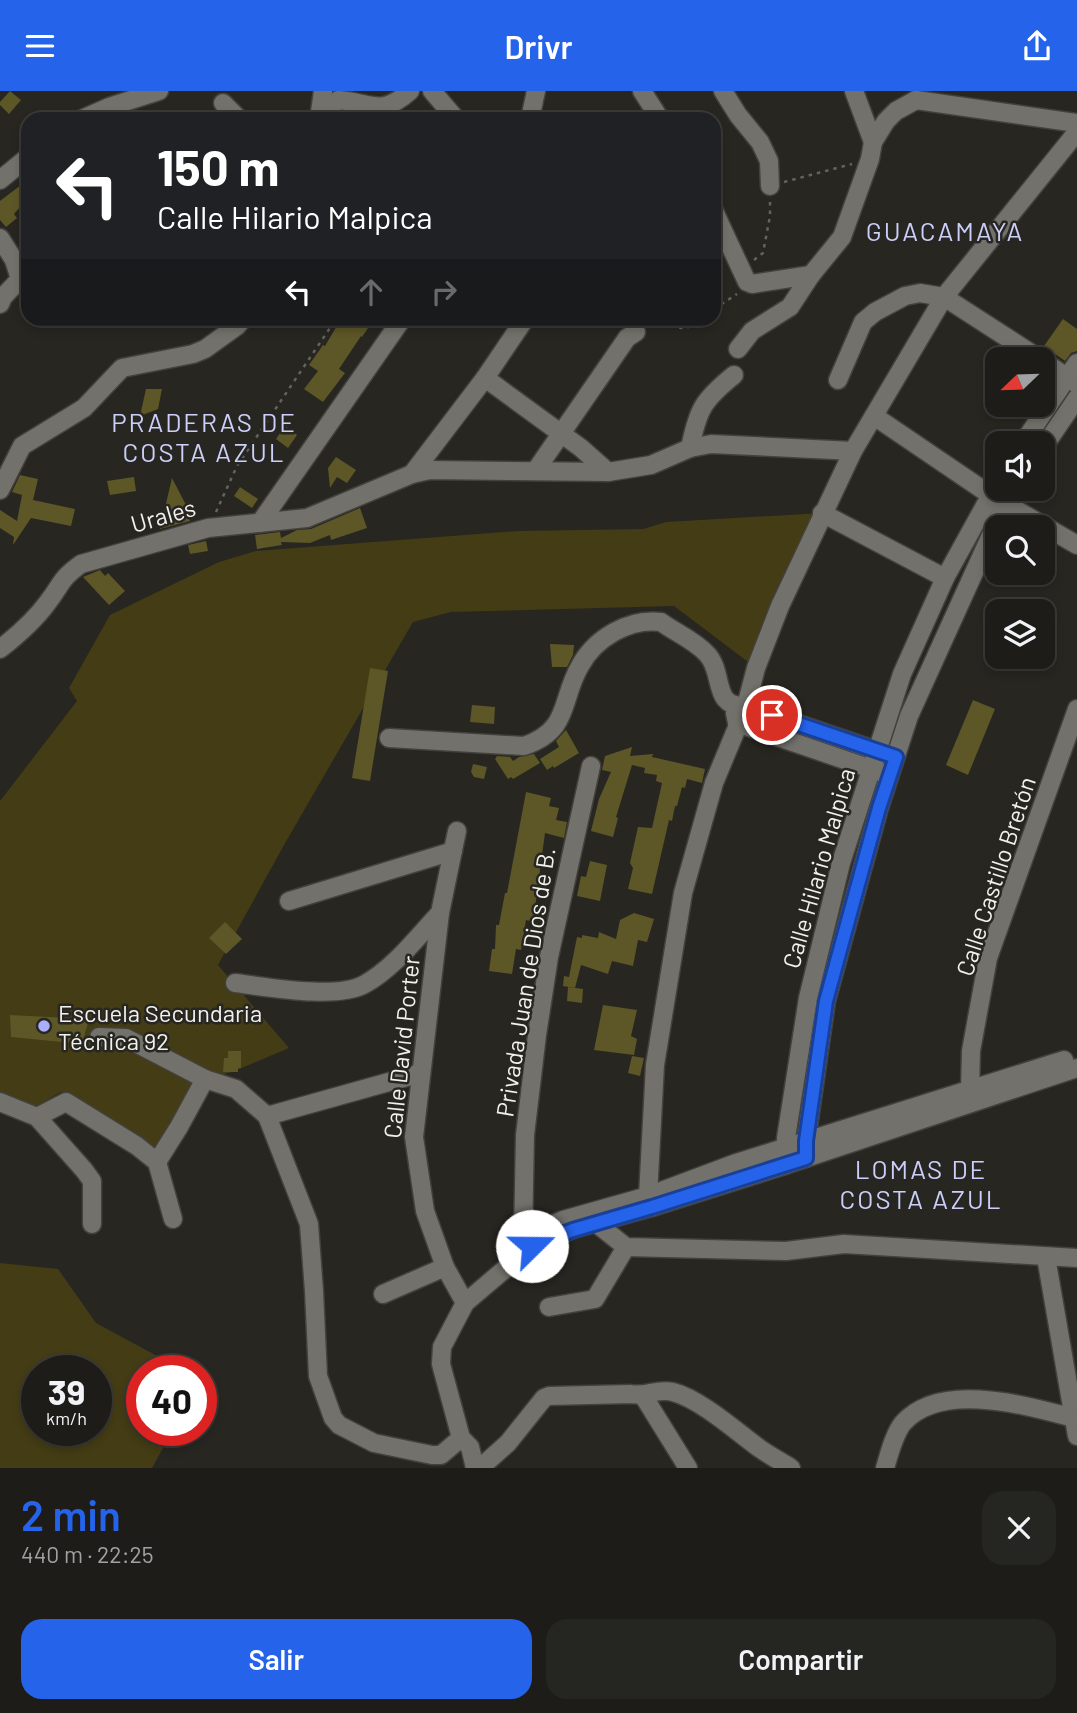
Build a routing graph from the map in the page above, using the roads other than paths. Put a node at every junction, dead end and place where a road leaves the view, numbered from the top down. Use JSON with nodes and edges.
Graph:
{"nodes":[{"id":1,"x":159,"y":91,"type":"edge"},
{"id":2,"x":323,"y":91,"type":"edge"},
{"id":3,"x":410,"y":91,"type":"edge"},
{"id":4,"x":432,"y":91,"type":"edge"},
{"id":5,"x":536,"y":91,"type":"edge"},
{"id":6,"x":642,"y":91,"type":"edge"},
{"id":7,"x":723,"y":91,"type":"edge"},
{"id":8,"x":855,"y":91,"type":"edge"},
{"id":9,"x":918,"y":96,"type":"edge"},
{"id":10,"x":223,"y":103,"type":"dead end"},
{"id":11,"x":97,"y":112,"type":"edge"},
{"id":12,"x":232,"y":112,"type":"edge"},
{"id":13,"x":320,"y":112,"type":"edge"},
{"id":14,"x":326,"y":112,"type":"edge"},
{"id":15,"x":450,"y":112,"type":"edge"},
{"id":16,"x":532,"y":112,"type":"edge"},
{"id":17,"x":656,"y":112,"type":"edge"},
{"id":18,"x":1077,"y":123,"type":"edge"},
{"id":19,"x":1077,"y":132,"type":"edge"},
{"id":20,"x":871,"y":151,"type":"junction"},
{"id":21,"x":21,"y":163,"type":"edge"},
{"id":22,"x":0,"y":180,"type":"edge"},
{"id":23,"x":770,"y":186,"type":"road end"},
{"id":24,"x":721,"y":225,"type":"edge"},
{"id":25,"x":0,"y":238,"type":"edge"},
{"id":26,"x":811,"y":275,"type":"junction"},
{"id":27,"x":944,"y":297,"type":"junction"},
{"id":28,"x":2,"y":301,"type":"edge"},
{"id":29,"x":238,"y":326,"type":"edge"},
{"id":30,"x":397,"y":326,"type":"edge"},
{"id":31,"x":521,"y":326,"type":"edge"},
{"id":32,"x":636,"y":332,"type":"road end"},
{"id":33,"x":1022,"y":347,"type":"edge"},
{"id":34,"x":738,"y":349,"type":"dead end"},
{"id":35,"x":1055,"y":366,"type":"edge"},
{"id":36,"x":1074,"y":374,"type":"edge"},
{"id":37,"x":734,"y":375,"type":"dead end"},
{"id":38,"x":485,"y":378,"type":"junction"},
{"id":39,"x":838,"y":380,"type":"dead end"},
{"id":40,"x":1077,"y":398,"type":"edge"},
{"id":41,"x":874,"y":416,"type":"junction"},
{"id":42,"x":1032,"y":431,"type":"edge"},
{"id":43,"x":1054,"y":431,"type":"edge"},
{"id":44,"x":561,"y":435,"type":"junction"},
{"id":45,"x":691,"y":448,"type":"junction"},
{"id":46,"x":853,"y":451,"type":"junction"},
{"id":47,"x":536,"y":470,"type":"junction"},
{"id":48,"x":608,"y":472,"type":"junction"},
{"id":49,"x":412,"y":474,"type":"junction"},
{"id":50,"x":985,"y":482,"type":"edge"},
{"id":51,"x":0,"y":490,"type":"edge"},
{"id":52,"x":996,"y":501,"type":"edge"},
{"id":53,"x":998,"y":501,"type":"edge"},
{"id":54,"x":1015,"y":501,"type":"edge"},
{"id":55,"x":822,"y":513,"type":"junction"},
{"id":56,"x":260,"y":523,"type":"junction"},
{"id":57,"x":1077,"y":545,"type":"edge"},
{"id":58,"x":945,"y":578,"type":"junction"},
{"id":59,"x":0,"y":649,"type":"edge"},
{"id":60,"x":1077,"y":709,"type":"edge"},
{"id":61,"x":739,"y":712,"type":"junction"},
{"id":62,"x":389,"y":739,"type":"dead end"},
{"id":63,"x":877,"y":751,"type":"junction"},
{"id":64,"x":896,"y":757,"type":"junction"},
{"id":65,"x":591,"y":766,"type":"dead end"},
{"id":66,"x":871,"y":770,"type":"junction"},
{"id":67,"x":890,"y":775,"type":"junction"},
{"id":68,"x":457,"y":831,"type":"dead end"},
{"id":69,"x":453,"y":851,"type":"junction"},
{"id":70,"x":289,"y":901,"type":"dead end"},
{"id":71,"x":440,"y":913,"type":"junction"},
{"id":72,"x":235,"y":983,"type":"dead end"},
{"id":73,"x":99,"y":1037,"type":"dead end"},
{"id":74,"x":1077,"y":1056,"type":"edge"},
{"id":75,"x":1077,"y":1068,"type":"edge"},
{"id":76,"x":421,"y":1073,"type":"junction"},
{"id":77,"x":205,"y":1079,"type":"junction"},
{"id":78,"x":1003,"y":1086,"type":"junction"},
{"id":79,"x":972,"y":1096,"type":"junction"},
{"id":80,"x":0,"y":1102,"type":"edge"},
{"id":81,"x":267,"y":1116,"type":"junction"},
{"id":82,"x":37,"y":1117,"type":"junction"},
{"id":83,"x":806,"y":1150,"type":"junction"},
{"id":84,"x":785,"y":1156,"type":"junction"},
{"id":85,"x":157,"y":1162,"type":"junction"},
{"id":86,"x":650,"y":1202,"type":"junction"},
{"id":87,"x":593,"y":1218,"type":"junction"},
{"id":88,"x":173,"y":1219,"type":"dead end"},
{"id":89,"x":92,"y":1224,"type":"dead end"},
{"id":90,"x":527,"y":1241,"type":"junction"},
{"id":91,"x":626,"y":1247,"type":"junction"},
{"id":92,"x":1046,"y":1257,"type":"junction"},
{"id":93,"x":1077,"y":1258,"type":"edge"},
{"id":94,"x":445,"y":1267,"type":"junction"},
{"id":95,"x":383,"y":1294,"type":"dead end"},
{"id":96,"x":465,"y":1303,"type":"junction"},
{"id":97,"x":549,"y":1307,"type":"dead end"},
{"id":98,"x":644,"y":1397,"type":"junction"},
{"id":99,"x":1075,"y":1427,"type":"edge"},
{"id":100,"x":466,"y":1442,"type":"junction"},
{"id":101,"x":508,"y":1443,"type":"junction"},
{"id":102,"x":475,"y":1468,"type":"edge"},
{"id":103,"x":480,"y":1468,"type":"edge"},
{"id":104,"x":688,"y":1468,"type":"edge"},
{"id":105,"x":791,"y":1468,"type":"edge"},
{"id":106,"x":885,"y":1468,"type":"edge"}],
"edges":[{"from":1,"to":11,"type":"street"},
{"from":2,"to":13,"type":"street"},
{"from":3,"to":14,"type":"street"},
{"from":4,"to":15,"type":"street"},
{"from":5,"to":16,"type":"street"},
{"from":6,"to":17,"type":"street"},
{"from":7,"to":23,"type":"street"},
{"from":8,"to":20,"type":"street"},
{"from":9,"to":18,"type":"street"},
{"from":9,"to":20,"type":"street"},
{"from":10,"to":12,"type":"street"},
{"from":19,"to":27,"type":"street"},
{"from":20,"to":26,"type":"street"},
{"from":21,"to":22,"type":"street"},
{"from":24,"to":26,"type":"street"},
{"from":25,"to":28,"type":"street"},
{"from":26,"to":34,"type":"street"},
{"from":27,"to":33,"type":"street"},
{"from":27,"to":39,"type":"street"},
{"from":27,"to":41,"type":"street"},
{"from":29,"to":51,"type":"street"},
{"from":30,"to":56,"type":"street"},
{"from":31,"to":38,"type":"street"},
{"from":32,"to":44,"type":"street"},
{"from":35,"to":36,"type":"street"},
{"from":36,"to":42,"type":"street"},
{"from":37,"to":45,"type":"street"},
{"from":38,"to":44,"type":"street"},
{"from":38,"to":49,"type":"street"},
{"from":40,"to":43,"type":"street"},
{"from":41,"to":46,"type":"street"},
{"from":41,"to":50,"type":"street"},
{"from":44,"to":47,"type":"street"},
{"from":44,"to":48,"type":"street"},
{"from":45,"to":46,"type":"street"},
{"from":45,"to":48,"type":"street"},
{"from":46,"to":55,"type":"street"},
{"from":47,"to":48,"type":"street"},
{"from":47,"to":49,"type":"street"},
{"from":49,"to":56,"type":"street","name":"Urales"},
{"from":52,"to":58,"type":"street","name":"Calle Hilario Malpica"},
{"from":53,"to":64,"type":"street","name":"Calle Hilario Malpica"},
{"from":54,"to":57,"type":"street"},
{"from":55,"to":58,"type":"street"},
{"from":55,"to":61,"type":"street"},
{"from":56,"to":59,"type":"street","name":"Urales"},
{"from":58,"to":63,"type":"street","name":"Calle Hilario Malpica"},
{"from":60,"to":79,"type":"street","name":"Calle Castillo Bretón"},
{"from":61,"to":62,"type":"street"},
{"from":61,"to":63,"type":"street"},
{"from":61,"to":66,"type":"street"},
{"from":61,"to":86,"type":"street"},
{"from":63,"to":64,"type":"street"},
{"from":63,"to":66,"type":"street","name":"Calle Hilario Malpica"},
{"from":64,"to":67,"type":"street","name":"Calle Hilario Malpica"},
{"from":65,"to":90,"type":"street","name":"Privada Juan de Dios de B."},
{"from":66,"to":67,"type":"street"},
{"from":66,"to":84,"type":"street","name":"Calle Hilario Malpica"},
{"from":67,"to":83,"type":"street","name":"Calle Hilario Malpica"},
{"from":68,"to":69,"type":"street","name":"Calle David Porter"},
{"from":69,"to":70,"type":"street"},
{"from":69,"to":71,"type":"street","name":"Calle David Porter"},
{"from":71,"to":72,"type":"street"},
{"from":71,"to":76,"type":"street","name":"Calle David Porter"},
{"from":73,"to":77,"type":"street"},
{"from":74,"to":78,"type":"street"},
{"from":75,"to":78,"type":"street"},
{"from":76,"to":81,"type":"street"},
{"from":76,"to":94,"type":"street","name":"Calle David Porter"},
{"from":77,"to":81,"type":"street"},
{"from":77,"to":85,"type":"street"},
{"from":78,"to":79,"type":"street"},
{"from":79,"to":83,"type":"street"},
{"from":80,"to":82,"type":"street"},
{"from":81,"to":100,"type":"street"},
{"from":82,"to":85,"type":"street"},
{"from":82,"to":89,"type":"street"},
{"from":83,"to":84,"type":"street"},
{"from":84,"to":86,"type":"street"},
{"from":85,"to":88,"type":"street"},
{"from":86,"to":87,"type":"street"},
{"from":87,"to":90,"type":"street"},
{"from":87,"to":91,"type":"street"},
{"from":90,"to":96,"type":"street"},
{"from":91,"to":92,"type":"street"},
{"from":91,"to":97,"type":"street"},
{"from":92,"to":93,"type":"street"},
{"from":92,"to":99,"type":"street"},
{"from":94,"to":95,"type":"street"},
{"from":94,"to":96,"type":"street","name":"Calle David Porter"},
{"from":96,"to":100,"type":"street"},
{"from":98,"to":101,"type":"street"},
{"from":98,"to":104,"type":"street"},
{"from":98,"to":105,"type":"street"},
{"from":99,"to":106,"type":"street"},
{"from":100,"to":101,"type":"street"},
{"from":100,"to":102,"type":"street"},
{"from":101,"to":103,"type":"street"}]}
